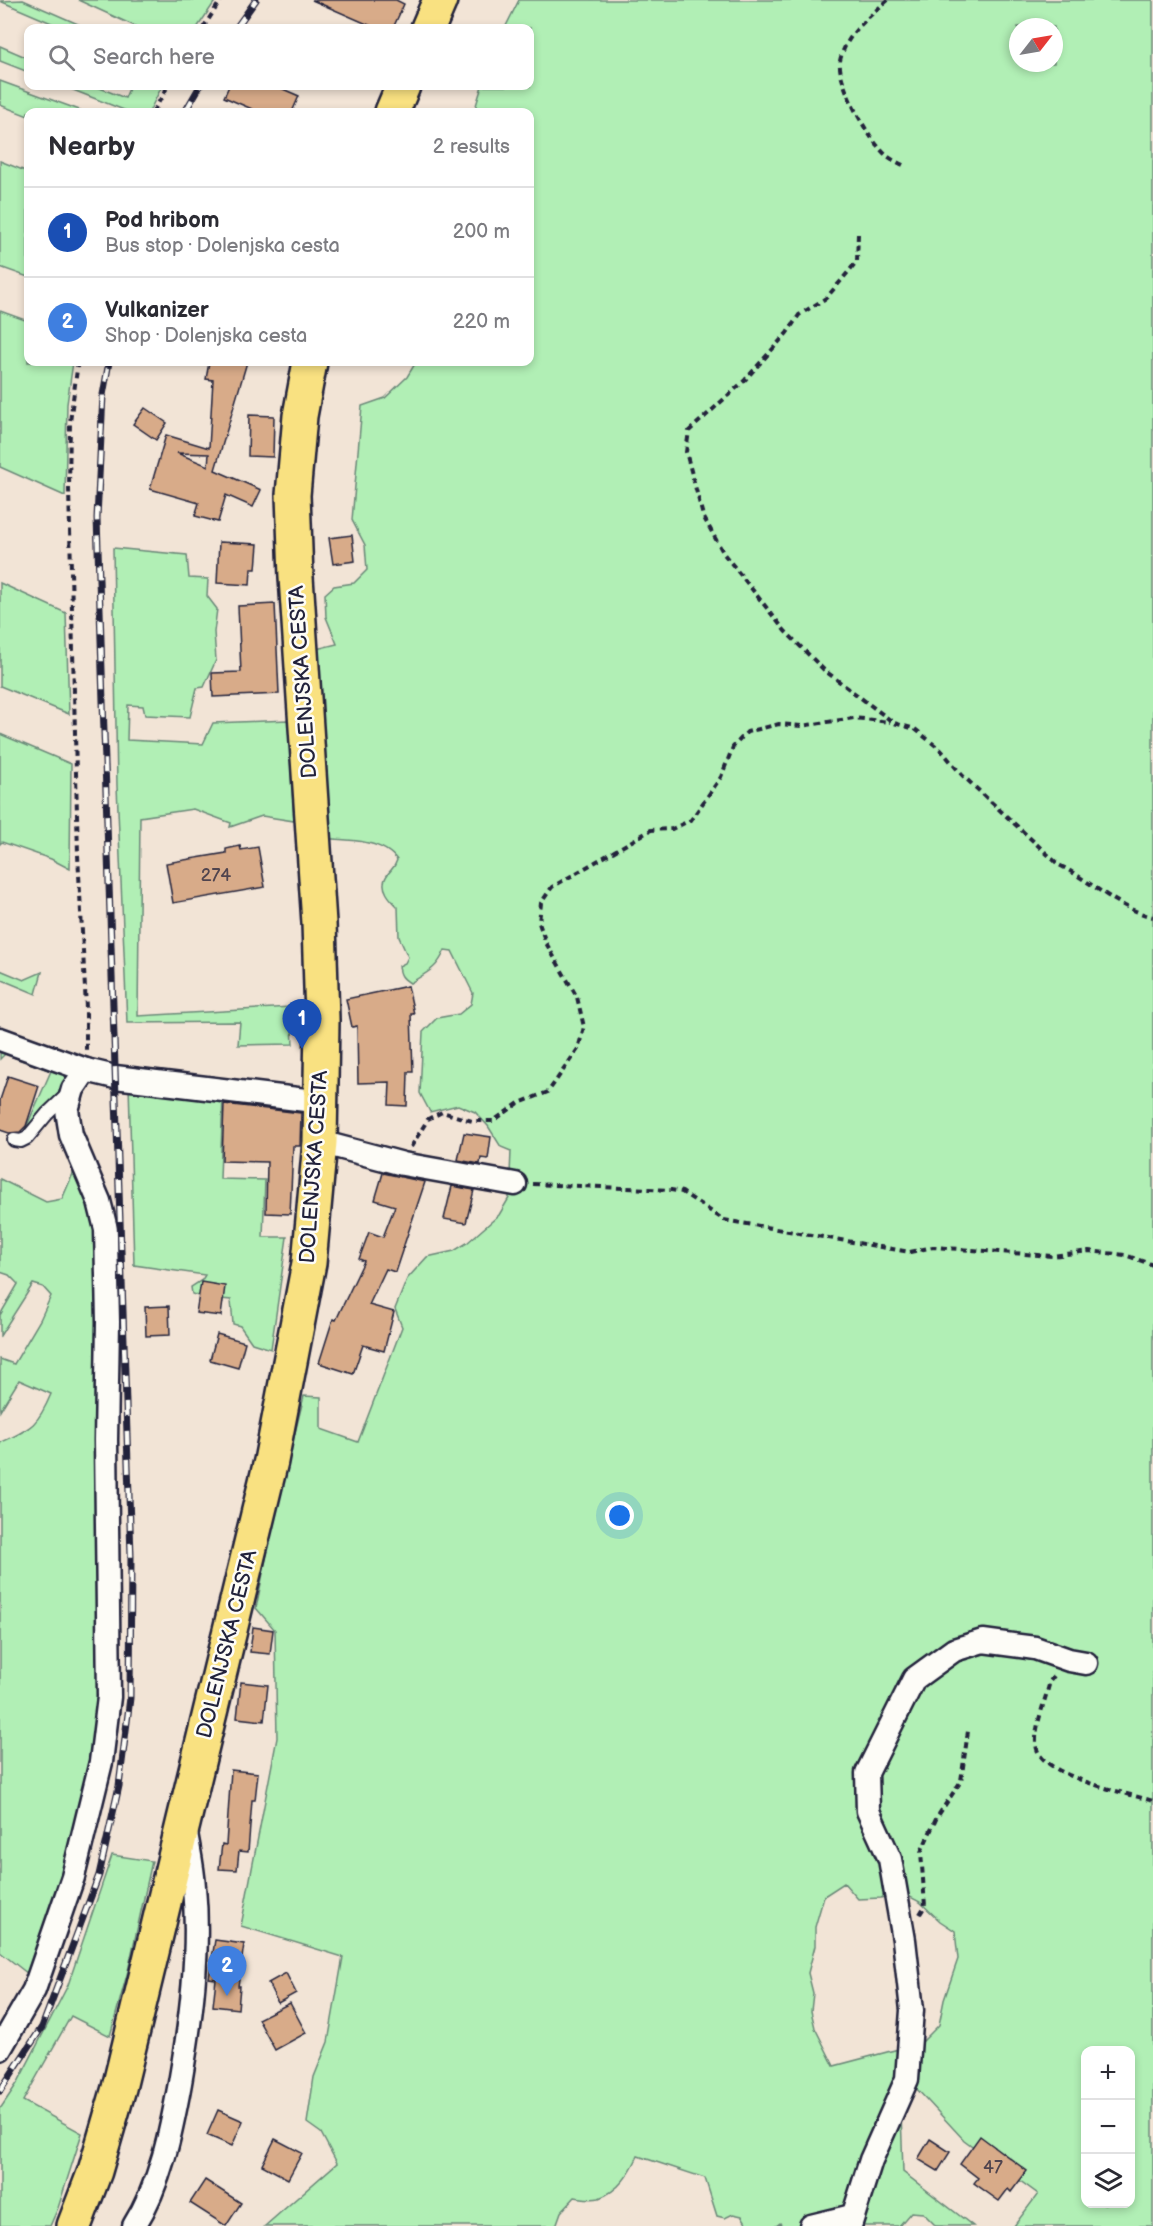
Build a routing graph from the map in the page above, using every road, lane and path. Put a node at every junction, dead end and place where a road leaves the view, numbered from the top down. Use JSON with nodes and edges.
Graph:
{"nodes":[{"id":1,"x":221,"y":0,"type":"edge"},
{"id":2,"x":440,"y":0,"type":"edge"},
{"id":3,"x":888,"y":0,"type":"edge"},
{"id":4,"x":206,"y":24,"type":"edge"},
{"id":5,"x":430,"y":24,"type":"edge"},
{"id":6,"x":166,"y":90,"type":"edge"},
{"id":7,"x":401,"y":90,"type":"edge"},
{"id":8,"x":155,"y":108,"type":"edge"},
{"id":9,"x":394,"y":108,"type":"edge"},
{"id":10,"x":903,"y":165,"type":"dead end"},
{"id":11,"x":858,"y":234,"type":"dead end"},
{"id":12,"x":77,"y":366,"type":"edge"},
{"id":13,"x":309,"y":366,"type":"edge"},
{"id":14,"x":894,"y":723,"type":"junction"},
{"id":15,"x":1153,"y":916,"type":"edge"},
{"id":16,"x":0,"y":1039,"type":"edge"},
{"id":17,"x":80,"y":1079,"type":"junction"},
{"id":18,"x":322,"y":1102,"type":"junction"},
{"id":19,"x":14,"y":1140,"type":"dead end"},
{"id":20,"x":320,"y":1142,"type":"junction"},
{"id":21,"x":403,"y":1164,"type":"junction"},
{"id":22,"x":515,"y":1184,"type":"joint"},
{"id":23,"x":1153,"y":1264,"type":"edge"},
{"id":24,"x":1078,"y":1661,"type":"joint"},
{"id":25,"x":968,"y":1731,"type":"dead end"},
{"id":26,"x":1153,"y":1801,"type":"edge"},
{"id":27,"x":184,"y":1817,"type":"junction"},
{"id":28,"x":904,"y":1940,"type":"junction"},
{"id":29,"x":0,"y":2049,"type":"edge"},
{"id":30,"x":851,"y":2221,"type":"edge"},
{"id":31,"x":74,"y":2226,"type":"edge"},
{"id":32,"x":134,"y":2226,"type":"edge"},
{"id":33,"x":811,"y":2226,"type":"edge"}],
"edges":[{"from":1,"to":4,"type":"path"},
{"from":2,"to":5,"type":"main road"},
{"from":3,"to":10,"type":"path"},
{"from":6,"to":8,"type":"path"},
{"from":7,"to":9,"type":"main road"},
{"from":11,"to":14,"type":"path"},
{"from":12,"to":17,"type":"path"},
{"from":13,"to":18,"type":"main road","name":"DOLENJSKA CESTA"},
{"from":14,"to":15,"type":"path"},
{"from":14,"to":21,"type":"path"},
{"from":16,"to":17,"type":"street"},
{"from":17,"to":18,"type":"street"},
{"from":17,"to":19,"type":"lane"},
{"from":17,"to":29,"type":"street"},
{"from":18,"to":20,"type":"main road","name":"DOLENJSKA CESTA"},
{"from":20,"to":21,"type":"street"},
{"from":20,"to":27,"type":"main road","name":"DOLENJSKA CESTA"},
{"from":21,"to":22,"type":"street"},
{"from":22,"to":23,"type":"path"},
{"from":24,"to":26,"type":"path"},
{"from":24,"to":28,"type":"street"},
{"from":25,"to":28,"type":"path"},
{"from":27,"to":31,"type":"main road","name":"DOLENJSKA CESTA"},
{"from":27,"to":32,"type":"street","name":"DOLENJSKA CESTA"},
{"from":28,"to":30,"type":"street"},
{"from":30,"to":33,"type":"street"}]}
